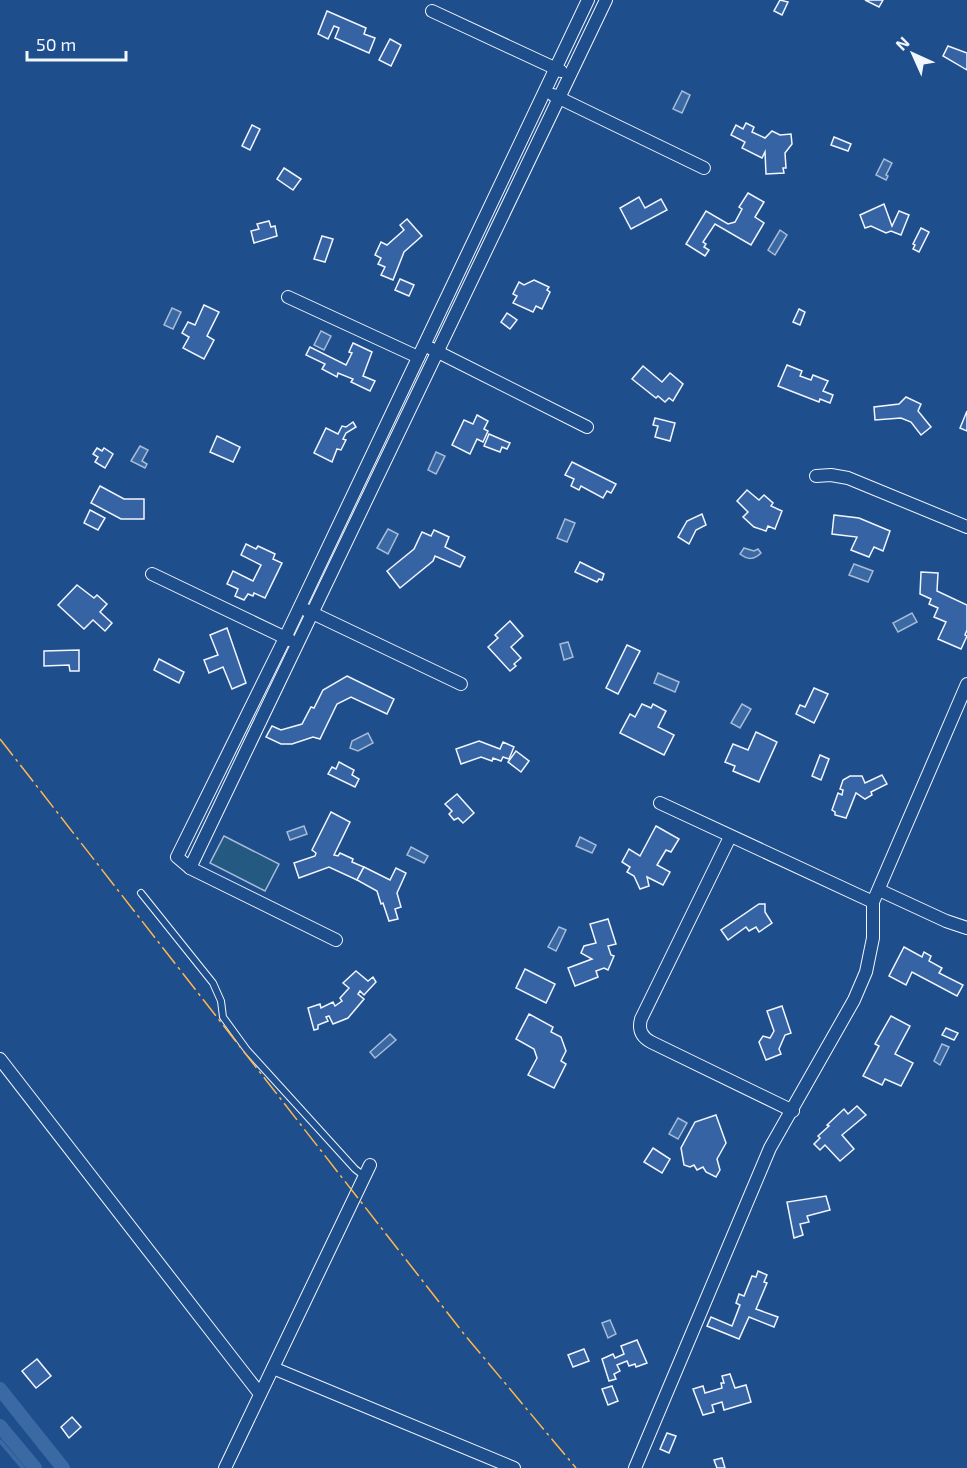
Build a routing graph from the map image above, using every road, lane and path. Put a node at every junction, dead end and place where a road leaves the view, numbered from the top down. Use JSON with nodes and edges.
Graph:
{"nodes":[{"id":1,"x":588,"y":0,"type":"edge"},
{"id":2,"x":606,"y":0,"type":"edge"},
{"id":3,"x":432,"y":11,"type":"dead end"},
{"id":4,"x":556,"y":68,"type":"junction"},
{"id":5,"x":571,"y":75,"type":"junction"},
{"id":6,"x":544,"y":90,"type":"junction"},
{"id":7,"x":560,"y":98,"type":"junction"},
{"id":8,"x":704,"y":168,"type":"dead end"},
{"id":9,"x":288,"y":297,"type":"dead end"},
{"id":10,"x":421,"y":351,"type":"junction"},
{"id":11,"x":437,"y":352,"type":"junction"},
{"id":12,"x":587,"y":427,"type":"dead end"},
{"id":13,"x":816,"y":476,"type":"dead end"},
{"id":14,"x":967,"y":527,"type":"edge"},
{"id":15,"x":152,"y":574,"type":"dead end"},
{"id":16,"x":299,"y":607,"type":"junction"},
{"id":17,"x":312,"y":613,"type":"junction"},
{"id":18,"x":285,"y":638,"type":"junction"},
{"id":19,"x":297,"y":644,"type":"junction"},
{"id":20,"x":461,"y":684,"type":"dead end"},
{"id":21,"x":967,"y":684,"type":"edge"},
{"id":22,"x":660,"y":804,"type":"dead end"},
{"id":23,"x":730,"y":837,"type":"junction"},
{"id":24,"x":190,"y":868,"type":"junction"},
{"id":25,"x":141,"y":893,"type":"dead end"},
{"id":26,"x":876,"y":896,"type":"junction"},
{"id":27,"x":967,"y":928,"type":"edge"},
{"id":28,"x":336,"y":940,"type":"dead end"},
{"id":29,"x":0,"y":1059,"type":"edge"},
{"id":30,"x":793,"y":1111,"type":"junction"},
{"id":31,"x":367,"y":1171,"type":"joint"},
{"id":32,"x":273,"y":1368,"type":"junction"},
{"id":33,"x":260,"y":1394,"type":"junction"},
{"id":34,"x":225,"y":1468,"type":"edge"},
{"id":35,"x":514,"y":1468,"type":"edge"},
{"id":36,"x":635,"y":1468,"type":"edge"}],
"edges":[{"from":1,"to":4,"type":"street"},
{"from":2,"to":5,"type":"street"},
{"from":3,"to":4,"type":"street"},
{"from":4,"to":5,"type":"street"},
{"from":4,"to":6,"type":"street"},
{"from":5,"to":7,"type":"street"},
{"from":6,"to":7,"type":"street"},
{"from":6,"to":10,"type":"street"},
{"from":7,"to":8,"type":"street"},
{"from":7,"to":11,"type":"street"},
{"from":9,"to":10,"type":"street"},
{"from":10,"to":11,"type":"street"},
{"from":10,"to":16,"type":"street"},
{"from":11,"to":12,"type":"street"},
{"from":11,"to":17,"type":"street"},
{"from":13,"to":14,"type":"street"},
{"from":15,"to":18,"type":"street"},
{"from":16,"to":17,"type":"street"},
{"from":16,"to":18,"type":"street"},
{"from":17,"to":19,"type":"street"},
{"from":17,"to":20,"type":"street"},
{"from":18,"to":19,"type":"street"},
{"from":18,"to":24,"type":"street"},
{"from":19,"to":24,"type":"street"},
{"from":21,"to":26,"type":"street"},
{"from":22,"to":23,"type":"street"},
{"from":23,"to":26,"type":"street"},
{"from":23,"to":30,"type":"street"},
{"from":24,"to":28,"type":"street"},
{"from":25,"to":31,"type":"lane"},
{"from":26,"to":27,"type":"street"},
{"from":26,"to":30,"type":"street"},
{"from":29,"to":33,"type":"street"},
{"from":30,"to":36,"type":"street"},
{"from":31,"to":32,"type":"street"},
{"from":32,"to":33,"type":"street"},
{"from":32,"to":35,"type":"street"},
{"from":33,"to":34,"type":"street"}]}
